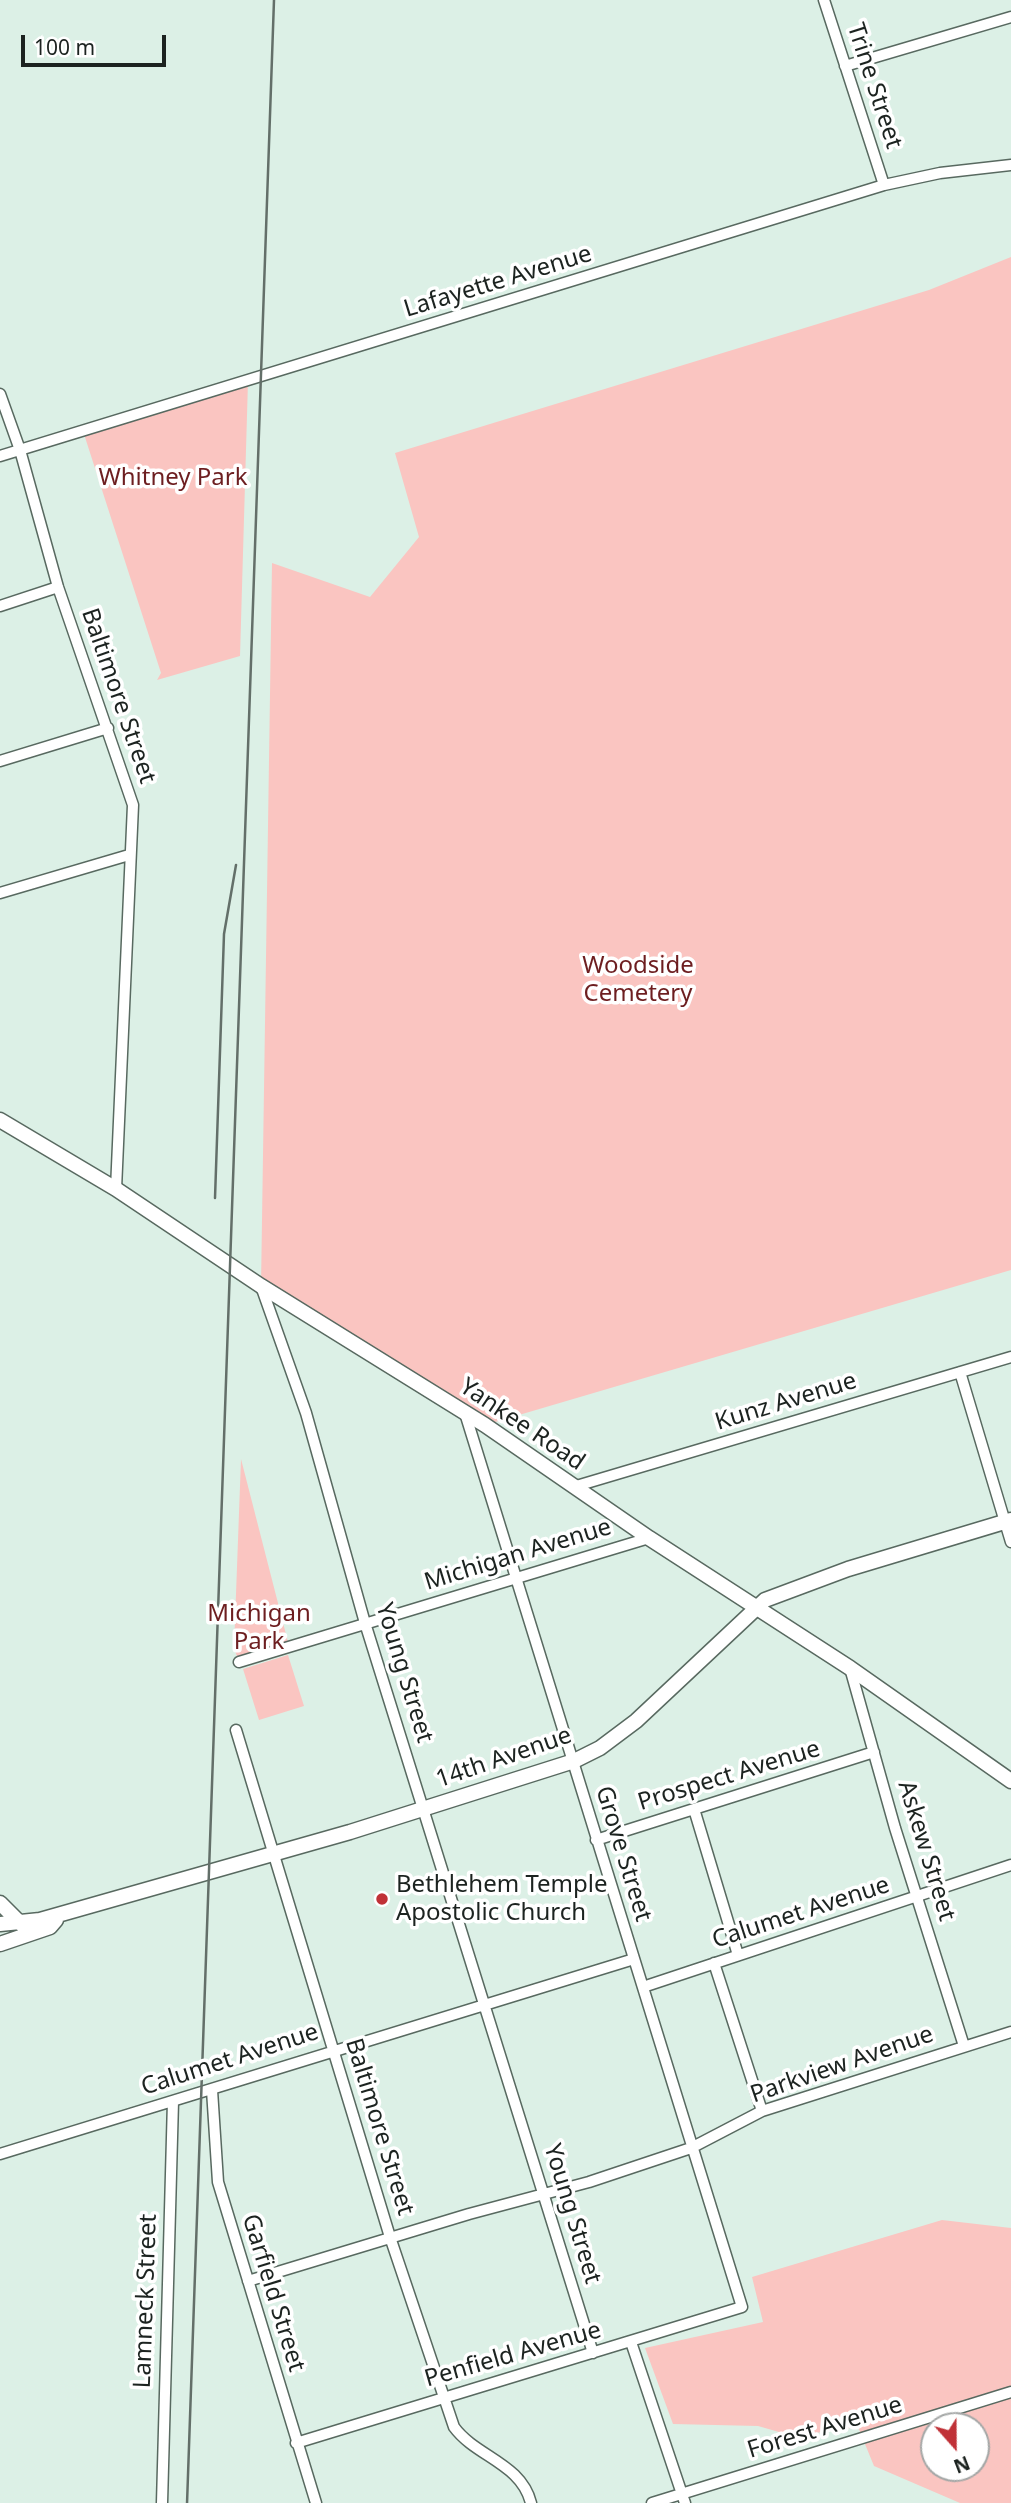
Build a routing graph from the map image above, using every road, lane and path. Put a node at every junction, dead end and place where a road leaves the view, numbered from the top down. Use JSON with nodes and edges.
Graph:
{"nodes":[{"id":1,"x":824,"y":0,"type":"edge"},
{"id":2,"x":1011,"y":17,"type":"edge"},
{"id":3,"x":845,"y":66,"type":"junction"},
{"id":4,"x":1011,"y":165,"type":"edge"},
{"id":5,"x":884,"y":186,"type":"junction"},
{"id":6,"x":0,"y":394,"type":"edge"},
{"id":7,"x":20,"y":450,"type":"junction"},
{"id":8,"x":0,"y":456,"type":"edge"},
{"id":9,"x":58,"y":587,"type":"junction"},
{"id":10,"x":0,"y":606,"type":"edge"},
{"id":11,"x":108,"y":728,"type":"junction"},
{"id":12,"x":0,"y":761,"type":"edge"},
{"id":13,"x":130,"y":855,"type":"junction"},
{"id":14,"x":0,"y":893,"type":"edge"},
{"id":15,"x":0,"y":1120,"type":"edge"},
{"id":16,"x":116,"y":1189,"type":"junction"},
{"id":17,"x":261,"y":1286,"type":"junction"},
{"id":18,"x":1011,"y":1357,"type":"edge"},
{"id":19,"x":960,"y":1372,"type":"junction"},
{"id":20,"x":465,"y":1413,"type":"junction"},
{"id":21,"x":573,"y":1487,"type":"junction"},
{"id":22,"x":1008,"y":1521,"type":"edge"},
{"id":23,"x":649,"y":1538,"type":"junction"},
{"id":24,"x":1011,"y":1542,"type":"edge"},
{"id":25,"x":515,"y":1578,"type":"junction"},
{"id":26,"x":755,"y":1608,"type":"junction"},
{"id":27,"x":365,"y":1623,"type":"junction"},
{"id":28,"x":239,"y":1662,"type":"dead end"},
{"id":29,"x":850,"y":1668,"type":"junction"},
{"id":30,"x":236,"y":1730,"type":"dead end"},
{"id":31,"x":874,"y":1752,"type":"junction"},
{"id":32,"x":574,"y":1761,"type":"junction"},
{"id":33,"x":1011,"y":1781,"type":"edge"},
{"id":34,"x":425,"y":1809,"type":"junction"},
{"id":35,"x":694,"y":1809,"type":"junction"},
{"id":36,"x":596,"y":1840,"type":"junction"},
{"id":37,"x":275,"y":1852,"type":"junction"},
{"id":38,"x":1011,"y":1865,"type":"edge"},
{"id":39,"x":917,"y":1896,"type":"junction"},
{"id":40,"x":0,"y":1903,"type":"edge"},
{"id":41,"x":61,"y":1914,"type":"junction"},
{"id":42,"x":0,"y":1924,"type":"edge"},
{"id":43,"x":21,"y":1924,"type":"junction"},
{"id":44,"x":0,"y":1944,"type":"edge"},
{"id":45,"x":738,"y":1955,"type":"junction"},
{"id":46,"x":634,"y":1959,"type":"junction"},
{"id":47,"x":714,"y":1963,"type":"junction"},
{"id":48,"x":643,"y":1987,"type":"junction"},
{"id":49,"x":484,"y":2007,"type":"junction"},
{"id":50,"x":1011,"y":2032,"type":"edge"},
{"id":51,"x":964,"y":2046,"type":"junction"},
{"id":52,"x":334,"y":2049,"type":"junction"},
{"id":53,"x":212,"y":2090,"type":"junction"},
{"id":54,"x":173,"y":2101,"type":"junction"},
{"id":55,"x":762,"y":2111,"type":"junction"},
{"id":56,"x":691,"y":2148,"type":"junction"},
{"id":57,"x":0,"y":2154,"type":"edge"},
{"id":58,"x":545,"y":2195,"type":"junction"},
{"id":59,"x":390,"y":2237,"type":"junction"},
{"id":60,"x":248,"y":2281,"type":"junction"},
{"id":61,"x":742,"y":2307,"type":"joint"},
{"id":62,"x":631,"y":2342,"type":"junction"},
{"id":63,"x":593,"y":2353,"type":"junction"},
{"id":64,"x":1011,"y":2392,"type":"edge"},
{"id":65,"x":444,"y":2397,"type":"junction"},
{"id":66,"x":296,"y":2442,"type":"junction"},
{"id":67,"x":683,"y":2498,"type":"edge"},
{"id":68,"x":162,"y":2503,"type":"edge"},
{"id":69,"x":316,"y":2503,"type":"edge"},
{"id":70,"x":531,"y":2503,"type":"edge"},
{"id":71,"x":652,"y":2503,"type":"edge"}],
"edges":[{"from":1,"to":3,"type":"street","name":"Trine Street"},
{"from":2,"to":3,"type":"street"},
{"from":3,"to":5,"type":"street","name":"Trine Street"},
{"from":4,"to":5,"type":"street","name":"Lafayette Avenue"},
{"from":5,"to":7,"type":"street","name":"Lafayette Avenue"},
{"from":6,"to":7,"type":"street","name":"Baltimore Street"},
{"from":7,"to":8,"type":"street","name":"Lafayette Avenue"},
{"from":7,"to":9,"type":"street","name":"Baltimore Street"},
{"from":9,"to":10,"type":"street"},
{"from":9,"to":11,"type":"street","name":"Baltimore Street"},
{"from":11,"to":12,"type":"street"},
{"from":11,"to":13,"type":"street","name":"Baltimore Street"},
{"from":13,"to":14,"type":"street"},
{"from":13,"to":16,"type":"street","name":"Baltimore Street"},
{"from":15,"to":16,"type":"street","name":"Yankee Road"},
{"from":16,"to":17,"type":"street","name":"Yankee Road"},
{"from":17,"to":20,"type":"street","name":"Yankee Road"},
{"from":17,"to":27,"type":"street","name":"Young Street"},
{"from":18,"to":19,"type":"street","name":"Kunz Avenue"},
{"from":19,"to":21,"type":"street","name":"Kunz Avenue"},
{"from":19,"to":22,"type":"street"},
{"from":20,"to":21,"type":"street","name":"Yankee Road"},
{"from":20,"to":25,"type":"street","name":"Grove Street"},
{"from":21,"to":23,"type":"street","name":"Yankee Road"},
{"from":22,"to":24,"type":"street"},
{"from":22,"to":26,"type":"street","name":"14th Avenue"},
{"from":23,"to":25,"type":"street","name":"Michigan Avenue"},
{"from":23,"to":26,"type":"street","name":"Yankee Road"},
{"from":25,"to":27,"type":"street","name":"Michigan Avenue"},
{"from":25,"to":32,"type":"street","name":"Grove Street"},
{"from":26,"to":29,"type":"street","name":"Yankee Road"},
{"from":26,"to":32,"type":"street","name":"14th Avenue"},
{"from":27,"to":28,"type":"street","name":"Michigan Avenue"},
{"from":27,"to":34,"type":"street","name":"Young Street"},
{"from":29,"to":31,"type":"street","name":"Askew Street"},
{"from":29,"to":33,"type":"street","name":"Yankee Road"},
{"from":30,"to":37,"type":"street","name":"Baltimore Street"},
{"from":31,"to":35,"type":"street","name":"Prospect Avenue"},
{"from":31,"to":39,"type":"street","name":"Askew Street"},
{"from":32,"to":34,"type":"street","name":"14th Avenue"},
{"from":32,"to":36,"type":"street","name":"Grove Street"},
{"from":34,"to":37,"type":"street","name":"14th Avenue"},
{"from":34,"to":49,"type":"street","name":"Young Street"},
{"from":35,"to":36,"type":"street","name":"Prospect Avenue"},
{"from":35,"to":45,"type":"street"},
{"from":36,"to":46,"type":"street","name":"Grove Street"},
{"from":37,"to":41,"type":"street","name":"14th Avenue"},
{"from":37,"to":52,"type":"street","name":"Baltimore Street"},
{"from":38,"to":39,"type":"street","name":"Calumet Avenue"},
{"from":39,"to":45,"type":"street","name":"Calumet Avenue"},
{"from":39,"to":51,"type":"street","name":"Askew Street"},
{"from":40,"to":43,"type":"street"},
{"from":41,"to":43,"type":"street","name":"14th Avenue"},
{"from":41,"to":44,"type":"street"},
{"from":42,"to":43,"type":"street","name":"14th Avenue"},
{"from":45,"to":47,"type":"street","name":"Calumet Avenue"},
{"from":46,"to":48,"type":"street","name":"Grove Street"},
{"from":46,"to":49,"type":"street","name":"Calumet Avenue"},
{"from":47,"to":48,"type":"street","name":"Calumet Avenue"},
{"from":47,"to":55,"type":"street"},
{"from":48,"to":56,"type":"street","name":"Grove Street"},
{"from":49,"to":52,"type":"street","name":"Calumet Avenue"},
{"from":49,"to":58,"type":"street","name":"Young Street"},
{"from":50,"to":51,"type":"street","name":"Parkview Avenue"},
{"from":51,"to":55,"type":"street","name":"Parkview Avenue"},
{"from":52,"to":53,"type":"street","name":"Calumet Avenue"},
{"from":52,"to":59,"type":"street","name":"Baltimore Street"},
{"from":53,"to":54,"type":"street","name":"Calumet Avenue"},
{"from":53,"to":60,"type":"street","name":"Garfield Street"},
{"from":54,"to":57,"type":"street","name":"Calumet Avenue"},
{"from":54,"to":68,"type":"street","name":"Lamneck Street"},
{"from":55,"to":56,"type":"street","name":"Parkview Avenue"},
{"from":56,"to":58,"type":"street","name":"Parkview Avenue"},
{"from":56,"to":61,"type":"street","name":"Grove Street"},
{"from":58,"to":59,"type":"street","name":"Parkview Avenue"},
{"from":58,"to":63,"type":"street","name":"Young Street"},
{"from":59,"to":60,"type":"street","name":"Parkview Avenue"},
{"from":59,"to":65,"type":"street","name":"Baltimore Street"},
{"from":60,"to":66,"type":"street","name":"Garfield Street"},
{"from":61,"to":62,"type":"street","name":"Penfield Avenue"},
{"from":62,"to":63,"type":"street","name":"Penfield Avenue"},
{"from":62,"to":67,"type":"street"},
{"from":63,"to":65,"type":"street","name":"Penfield Avenue"},
{"from":64,"to":67,"type":"street","name":"Forest Avenue"},
{"from":65,"to":66,"type":"street","name":"Penfield Avenue"},
{"from":65,"to":70,"type":"street","name":"Baltimore Street"},
{"from":66,"to":69,"type":"street","name":"Garfield Street"},
{"from":67,"to":71,"type":"street","name":"Forest Avenue"}]}
